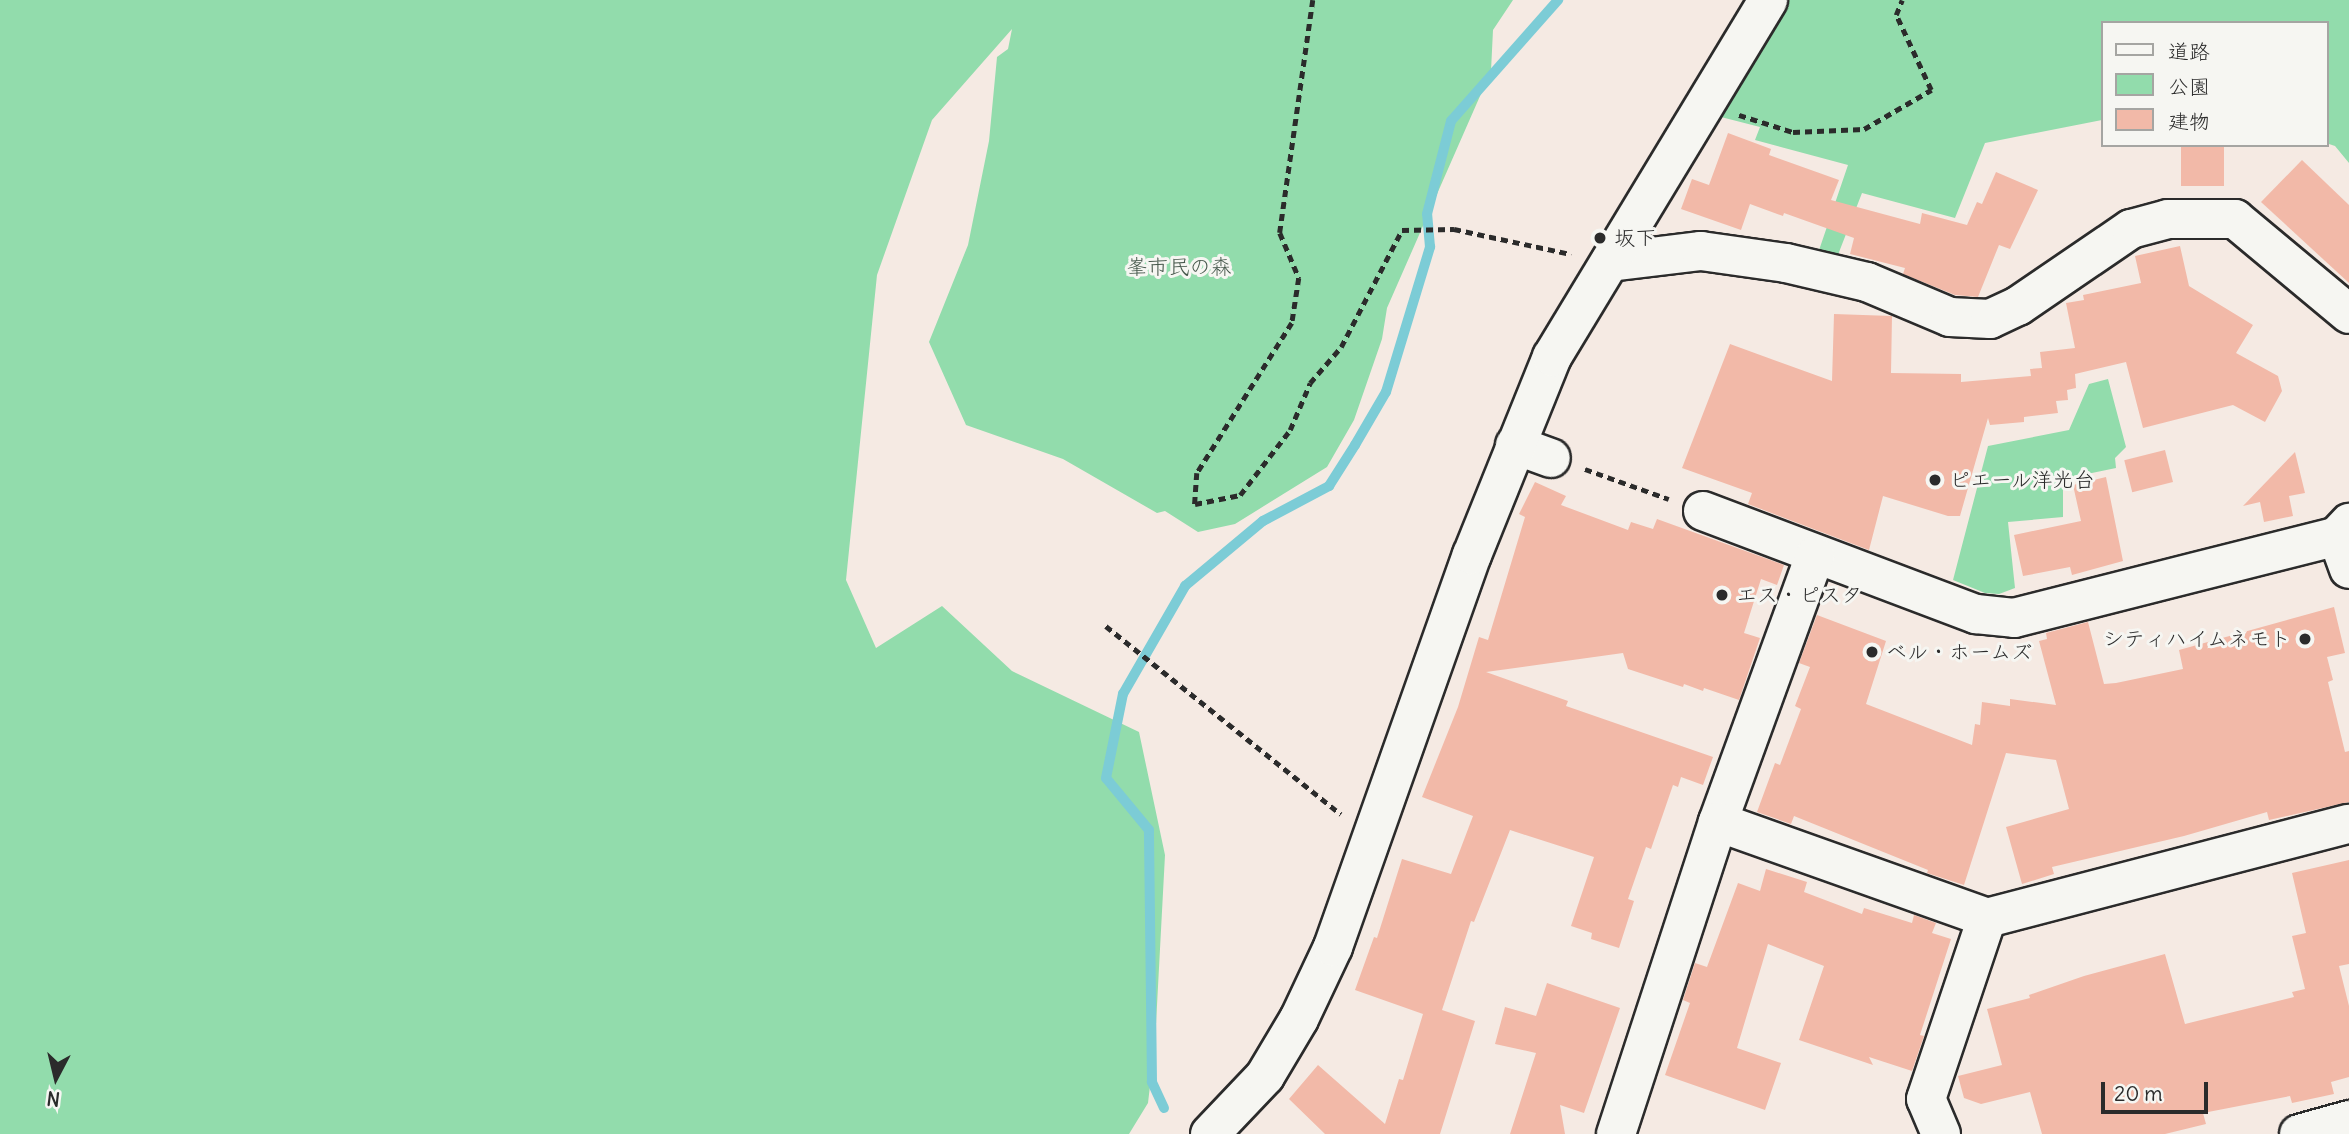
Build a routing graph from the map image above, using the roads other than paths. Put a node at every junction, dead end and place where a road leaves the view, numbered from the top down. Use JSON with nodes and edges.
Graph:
{"nodes":[{"id":1,"x":1768,"y":0,"type":"edge"},
{"id":2,"x":1609,"y":262,"type":"junction"},
{"id":3,"x":2349,"y":314,"type":"edge"},
{"id":4,"x":1515,"y":445,"type":"junction"},
{"id":5,"x":1551,"y":458,"type":"road end"},
{"id":6,"x":1703,"y":511,"type":"road end"},
{"id":7,"x":2345,"y":543,"type":"edge"},
{"id":8,"x":1815,"y":556,"type":"junction"},
{"id":9,"x":1718,"y":822,"type":"junction"},
{"id":10,"x":2349,"y":824,"type":"edge"},
{"id":11,"x":1987,"y":918,"type":"junction"},
{"id":12,"x":2349,"y":1121,"type":"edge"},
{"id":13,"x":1210,"y":1134,"type":"edge"},
{"id":14,"x":1616,"y":1134,"type":"edge"},
{"id":15,"x":1941,"y":1134,"type":"edge"},
{"id":16,"x":2299,"y":1134,"type":"edge"}],
"edges":[{"from":1,"to":2,"type":"street"},
{"from":2,"to":3,"type":"street"},
{"from":2,"to":4,"type":"street"},
{"from":4,"to":5,"type":"street"},
{"from":4,"to":13,"type":"street"},
{"from":6,"to":8,"type":"street"},
{"from":7,"to":8,"type":"street"},
{"from":8,"to":9,"type":"street"},
{"from":9,"to":11,"type":"street"},
{"from":9,"to":14,"type":"street"},
{"from":10,"to":11,"type":"street"},
{"from":11,"to":15,"type":"street"},
{"from":12,"to":16,"type":"street"}]}
